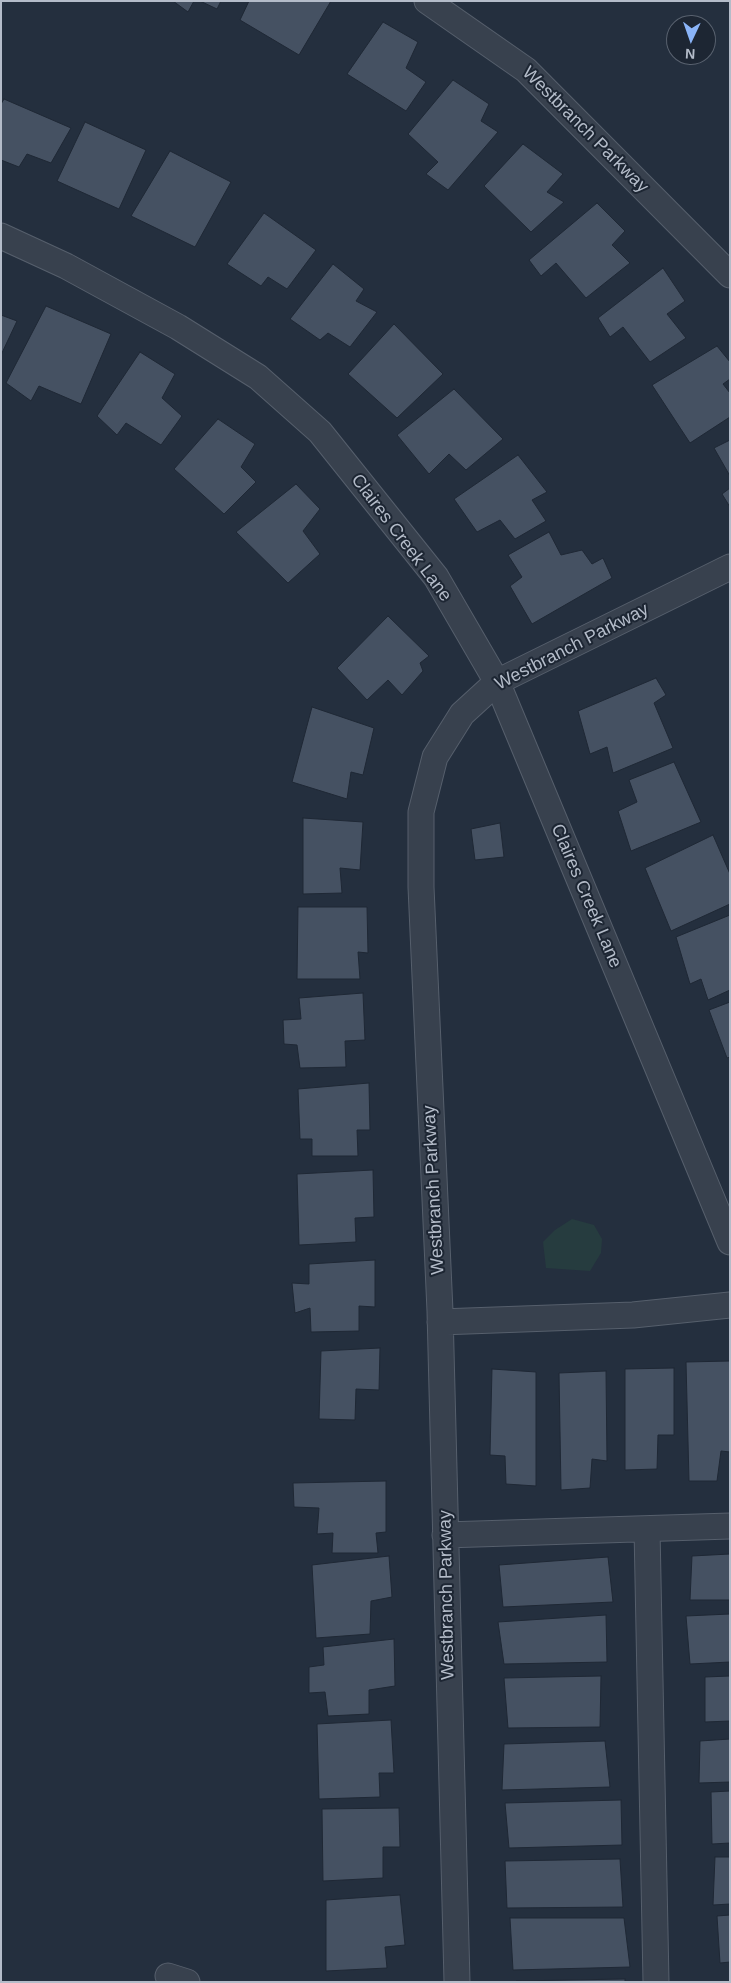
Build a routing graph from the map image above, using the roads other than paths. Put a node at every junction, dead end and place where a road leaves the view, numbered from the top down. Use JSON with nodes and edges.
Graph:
{"nodes":[{"id":1,"x":427,"y":1,"type":"edge"},
{"id":2,"x":1,"y":236,"type":"edge"},
{"id":3,"x":730,"y":275,"type":"edge"},
{"id":4,"x":730,"y":567,"type":"edge"},
{"id":5,"x":498,"y":682,"type":"junction"},
{"id":6,"x":730,"y":1242,"type":"edge"},
{"id":7,"x":730,"y":1305,"type":"edge"},
{"id":8,"x":440,"y":1322,"type":"junction"},
{"id":9,"x":730,"y":1526,"type":"edge"},
{"id":10,"x":647,"y":1529,"type":"junction"},
{"id":11,"x":445,"y":1535,"type":"junction"},
{"id":12,"x":457,"y":1982,"type":"edge"},
{"id":13,"x":656,"y":1982,"type":"edge"}],
"edges":[{"from":1,"to":3,"type":"street","name":"Westbranch Parkway"},
{"from":2,"to":5,"type":"street","name":"Claires Creek Lane"},
{"from":4,"to":5,"type":"street","name":"Westbranch Parkway"},
{"from":5,"to":6,"type":"street","name":"Claires Creek Lane"},
{"from":5,"to":8,"type":"street","name":"Westbranch Parkway"},
{"from":7,"to":8,"type":"street"},
{"from":8,"to":11,"type":"street","name":"Westbranch Parkway"},
{"from":9,"to":10,"type":"street"},
{"from":10,"to":11,"type":"street"},
{"from":10,"to":13,"type":"street"},
{"from":11,"to":12,"type":"street","name":"Westbranch Parkway"}]}
